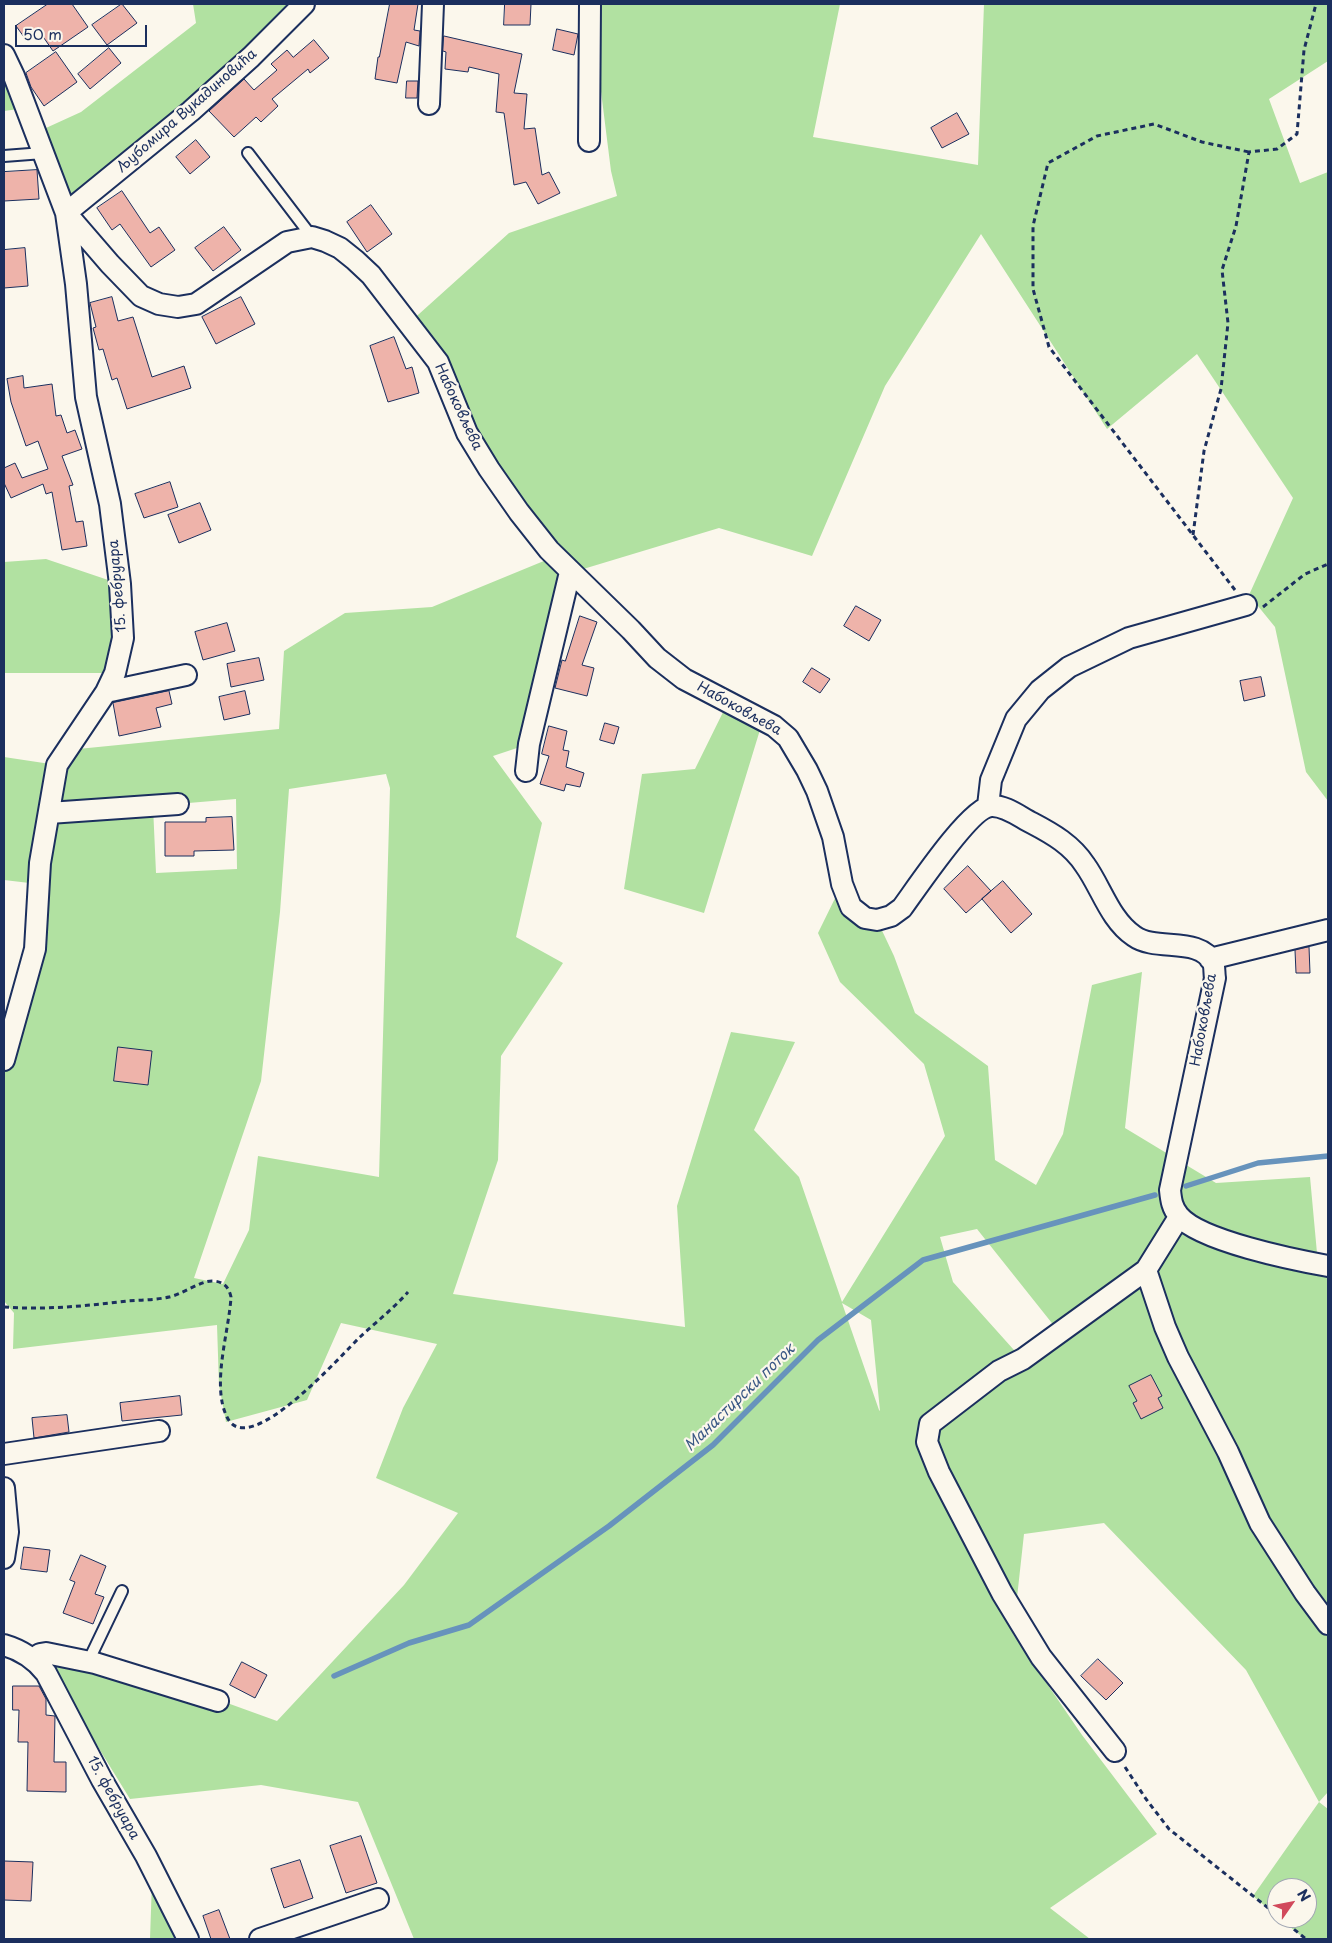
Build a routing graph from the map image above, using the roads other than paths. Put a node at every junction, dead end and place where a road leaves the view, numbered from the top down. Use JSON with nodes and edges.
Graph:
{"nodes":[{"id":1,"x":304,"y":4,"type":"edge"},
{"id":2,"x":433,"y":4,"type":"edge"},
{"id":3,"x":590,"y":4,"type":"edge"},
{"id":4,"x":4,"y":55,"type":"edge"},
{"id":5,"x":429,"y":104,"type":"dead end"},
{"id":6,"x":589,"y":141,"type":"dead end"},
{"id":7,"x":43,"y":153,"type":"junction"},
{"id":8,"x":248,"y":153,"type":"dead end"},
{"id":9,"x":4,"y":156,"type":"edge"},
{"id":10,"x":66,"y":213,"type":"junction"},
{"id":11,"x":312,"y":237,"type":"junction"},
{"id":12,"x":570,"y":572,"type":"junction"},
{"id":13,"x":1246,"y":605,"type":"road end"},
{"id":14,"x":186,"y":675,"type":"dead end"},
{"id":15,"x":106,"y":692,"type":"junction"},
{"id":16,"x":526,"y":771,"type":"dead end"},
{"id":17,"x":178,"y":804,"type":"dead end"},
{"id":18,"x":988,"y":806,"type":"junction"},
{"id":19,"x":49,"y":813,"type":"junction"},
{"id":20,"x":1328,"y":930,"type":"edge"},
{"id":21,"x":1210,"y":959,"type":"junction"},
{"id":22,"x":4,"y":1060,"type":"edge"},
{"id":23,"x":1180,"y":1217,"type":"junction"},
{"id":24,"x":1328,"y":1266,"type":"edge"},
{"id":25,"x":1146,"y":1270,"type":"junction"},
{"id":26,"x":160,"y":1431,"type":"dead end"},
{"id":27,"x":4,"y":1454,"type":"edge"},
{"id":28,"x":4,"y":1488,"type":"edge"},
{"id":29,"x":4,"y":1558,"type":"edge"},
{"id":30,"x":122,"y":1591,"type":"dead end"},
{"id":31,"x":1328,"y":1624,"type":"edge"},
{"id":32,"x":4,"y":1645,"type":"edge"},
{"id":33,"x":34,"y":1659,"type":"junction"},
{"id":34,"x":88,"y":1662,"type":"junction"},
{"id":35,"x":218,"y":1701,"type":"dead end"},
{"id":36,"x":1115,"y":1751,"type":"road end"},
{"id":37,"x":378,"y":1899,"type":"dead end"},
{"id":38,"x":188,"y":1939,"type":"edge"},
{"id":39,"x":260,"y":1939,"type":"edge"}],
"edges":[{"from":1,"to":10,"type":"street","name":"Љубомира Вукадиновића"},
{"from":2,"to":5,"type":"street"},
{"from":3,"to":6,"type":"street"},
{"from":4,"to":7,"type":"street"},
{"from":7,"to":9,"type":"lane"},
{"from":7,"to":10,"type":"street"},
{"from":8,"to":11,"type":"lane"},
{"from":10,"to":11,"type":"street"},
{"from":10,"to":15,"type":"street","name":"15. фебруара"},
{"from":11,"to":12,"type":"street","name":"Набоковљева"},
{"from":12,"to":16,"type":"street"},
{"from":12,"to":18,"type":"street","name":"Набоковљева"},
{"from":13,"to":18,"type":"street"},
{"from":14,"to":15,"type":"street"},
{"from":15,"to":19,"type":"street","name":"15. фебруара"},
{"from":17,"to":19,"type":"street"},
{"from":18,"to":21,"type":"street","name":"Набоковљева"},
{"from":19,"to":22,"type":"street","name":"15. фебруара"},
{"from":20,"to":21,"type":"street"},
{"from":21,"to":23,"type":"street","name":"Набоковљева"},
{"from":23,"to":24,"type":"street"},
{"from":23,"to":25,"type":"street"},
{"from":25,"to":31,"type":"street"},
{"from":25,"to":36,"type":"street"},
{"from":26,"to":27,"type":"street"},
{"from":28,"to":29,"type":"street"},
{"from":30,"to":34,"type":"lane"},
{"from":32,"to":33,"type":"street","name":"15. фебруара"},
{"from":33,"to":34,"type":"street"},
{"from":33,"to":38,"type":"street","name":"15. фебруара"},
{"from":34,"to":35,"type":"street"},
{"from":37,"to":39,"type":"street"}]}
